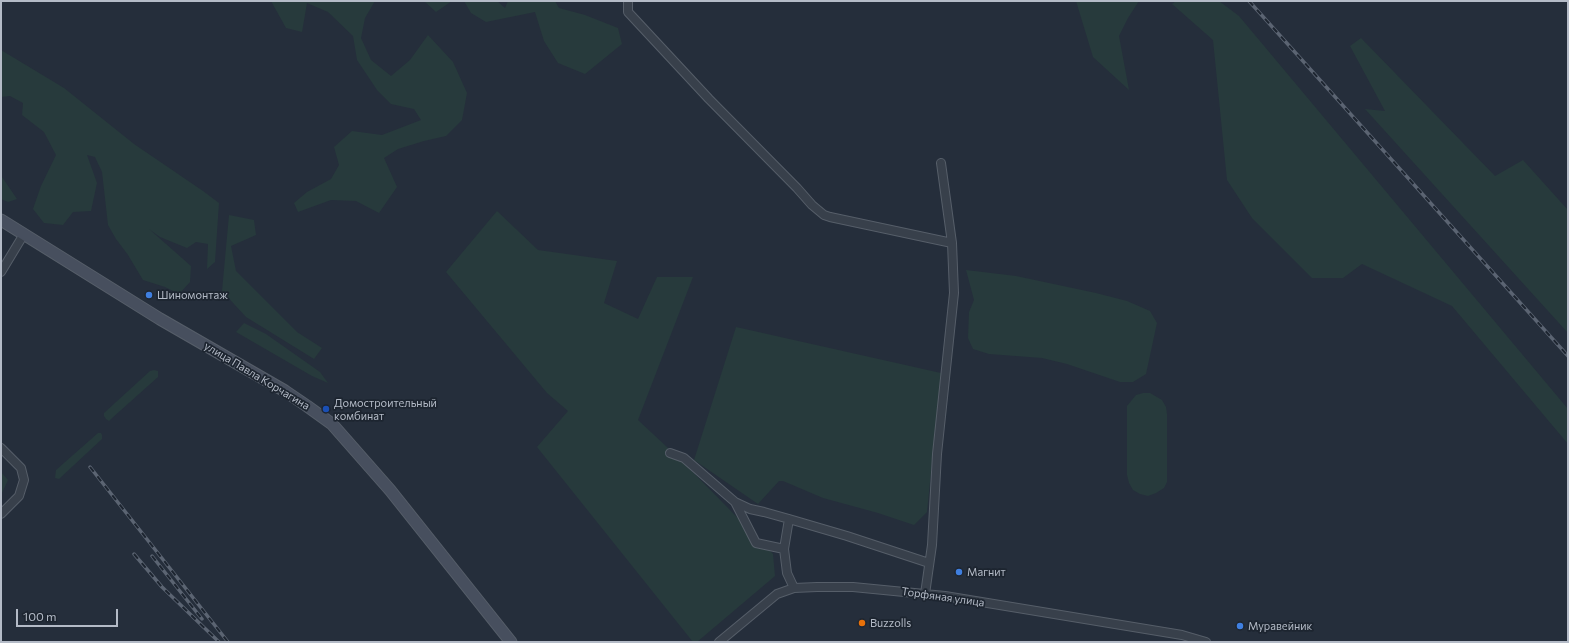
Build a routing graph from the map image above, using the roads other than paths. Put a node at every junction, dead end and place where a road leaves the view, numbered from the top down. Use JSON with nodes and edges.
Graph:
{"nodes":[{"id":1,"x":628,"y":1,"type":"edge"},
{"id":2,"x":941,"y":163,"type":"dead end"},
{"id":3,"x":1,"y":220,"type":"edge"},
{"id":4,"x":24,"y":234,"type":"junction"},
{"id":5,"x":952,"y":243,"type":"junction"},
{"id":6,"x":1,"y":272,"type":"edge"},
{"id":7,"x":1,"y":448,"type":"edge"},
{"id":8,"x":670,"y":452,"type":"dead end"},
{"id":9,"x":735,"y":502,"type":"junction"},
{"id":10,"x":1,"y":514,"type":"edge"},
{"id":11,"x":789,"y":519,"type":"junction"},
{"id":12,"x":784,"y":549,"type":"junction"},
{"id":13,"x":929,"y":563,"type":"junction"},
{"id":14,"x":794,"y":588,"type":"junction"},
{"id":15,"x":925,"y":594,"type":"junction"},
{"id":16,"x":1182,"y":638,"type":"edge"},
{"id":17,"x":511,"y":642,"type":"edge"},
{"id":18,"x":719,"y":642,"type":"edge"},
{"id":19,"x":1206,"y":642,"type":"edge"}],
"edges":[{"from":1,"to":5,"type":"street"},
{"from":2,"to":5,"type":"street"},
{"from":3,"to":4,"type":"main road","name":"улица Павла Корчагина"},
{"from":4,"to":6,"type":"street"},
{"from":4,"to":17,"type":"main road","name":"улица Павла Корчагина"},
{"from":5,"to":13,"type":"street"},
{"from":7,"to":10,"type":"street"},
{"from":8,"to":9,"type":"street"},
{"from":9,"to":11,"type":"street"},
{"from":9,"to":12,"type":"street"},
{"from":11,"to":12,"type":"street"},
{"from":11,"to":13,"type":"street"},
{"from":12,"to":14,"type":"street"},
{"from":13,"to":15,"type":"street"},
{"from":14,"to":15,"type":"street","name":"Торфяная улица"},
{"from":14,"to":18,"type":"street","name":"Торфяная улица"},
{"from":15,"to":16,"type":"street","name":"Торфяная улица"},
{"from":16,"to":19,"type":"street","name":"Торфяная улица"}]}
